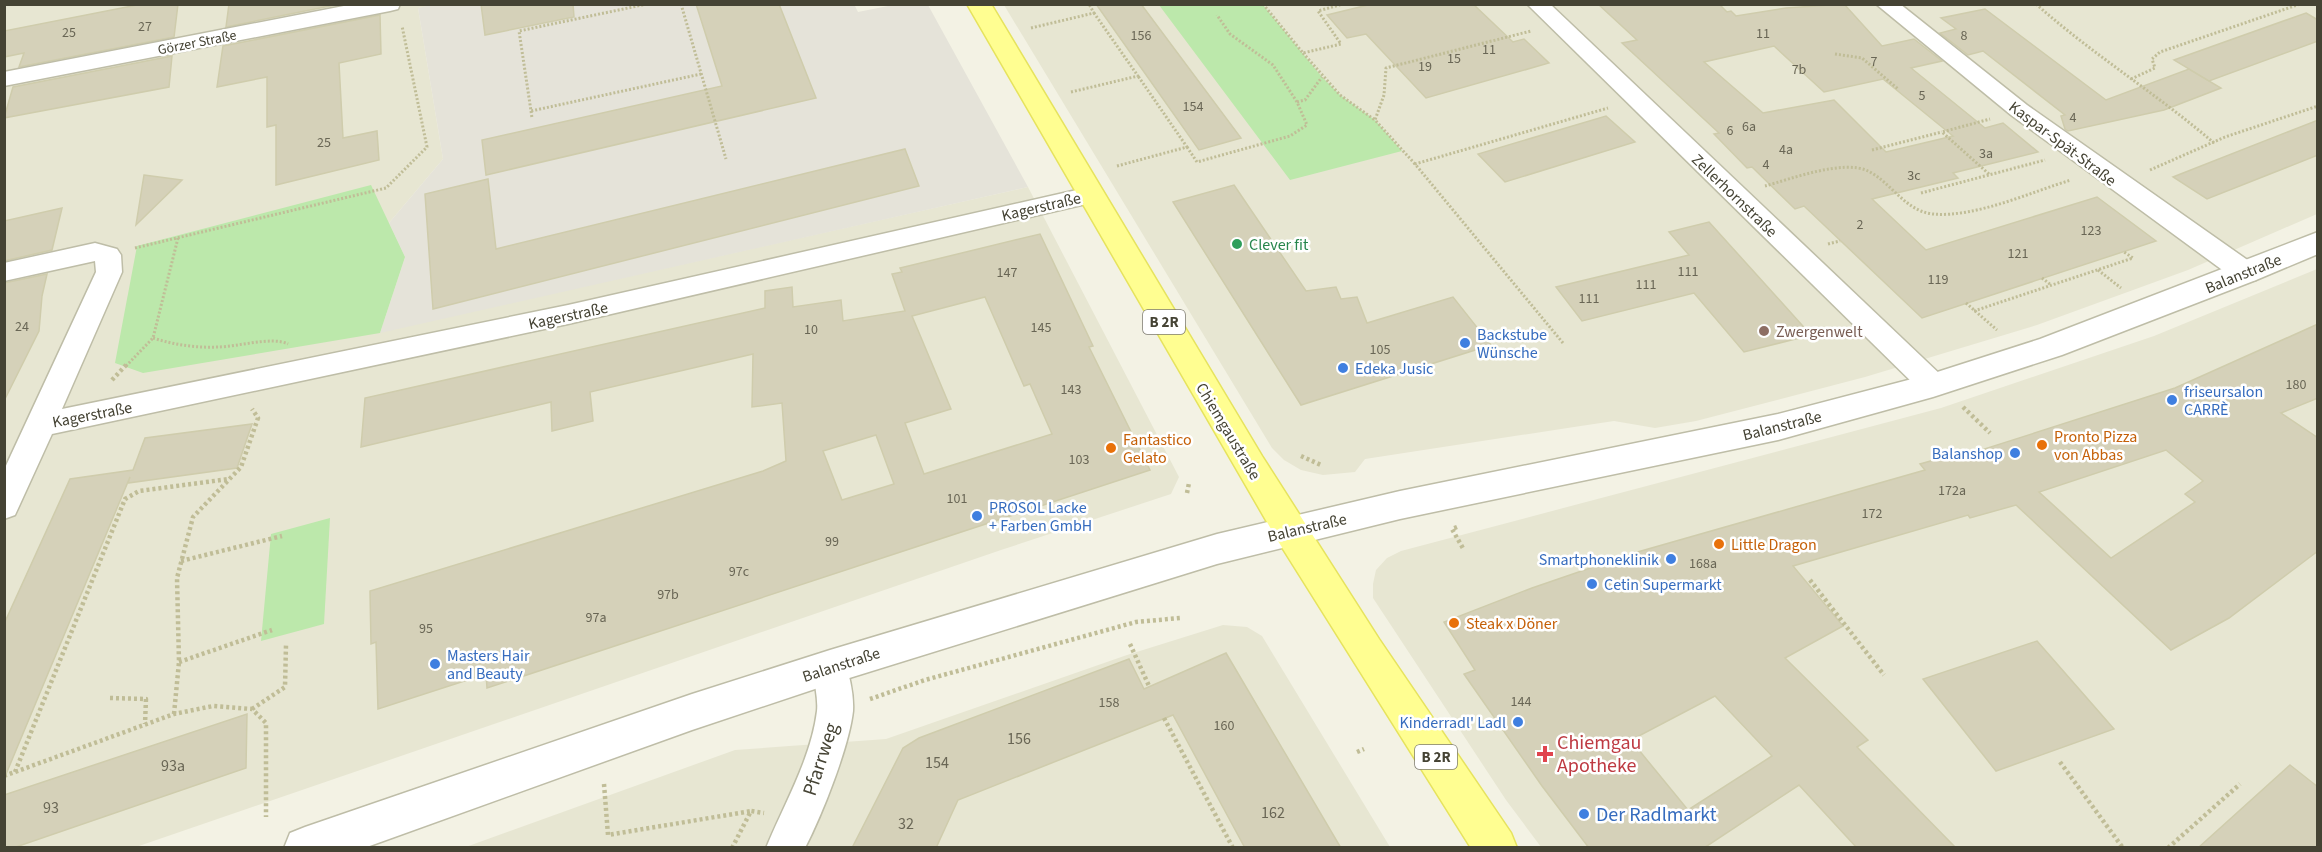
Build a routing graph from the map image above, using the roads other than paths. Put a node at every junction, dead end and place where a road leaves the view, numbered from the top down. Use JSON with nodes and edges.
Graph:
{"nodes":[{"id":1,"x":979,"y":4,"type":"edge"},
{"id":2,"x":1538,"y":4,"type":"edge"},
{"id":3,"x":1886,"y":4,"type":"edge"},
{"id":4,"x":395,"y":10,"type":"edge"},
{"id":5,"x":4,"y":79,"type":"edge"},
{"id":6,"x":1090,"y":195,"type":"junction"},
{"id":7,"x":2318,"y":242,"type":"edge"},
{"id":8,"x":4,"y":272,"type":"edge"},
{"id":9,"x":2246,"y":273,"type":"junction"},
{"id":10,"x":1933,"y":385,"type":"junction"},
{"id":11,"x":43,"y":424,"type":"junction"},
{"id":12,"x":4,"y":506,"type":"edge"},
{"id":13,"x":1289,"y":530,"type":"junction"},
{"id":14,"x":830,"y":667,"type":"junction"},
{"id":15,"x":305,"y":848,"type":"edge"},
{"id":16,"x":785,"y":848,"type":"edge"},
{"id":17,"x":1496,"y":848,"type":"edge"}],
"edges":[{"from":1,"to":6,"type":"main road","name":"Chiemgaustraße","number":"B 2R"},
{"from":2,"to":10,"type":"street","name":"Zellerhornstraße"},
{"from":3,"to":9,"type":"street","name":"Kaspar-Spät-Straße"},
{"from":4,"to":5,"type":"street","name":"Görzer Straße"},
{"from":6,"to":11,"type":"street","name":"Kagerstraße"},
{"from":6,"to":13,"type":"main road","name":"Chiemgaustraße","number":"B 2R"},
{"from":7,"to":9,"type":"street","name":"Balanstraße"},
{"from":8,"to":11,"type":"street"},
{"from":9,"to":10,"type":"street","name":"Balanstraße"},
{"from":10,"to":13,"type":"street","name":"Balanstraße"},
{"from":11,"to":12,"type":"street"},
{"from":13,"to":14,"type":"street","name":"Balanstraße"},
{"from":13,"to":17,"type":"main road","name":"Chiemgaustraße","number":"B 2R"},
{"from":14,"to":15,"type":"street","name":"Balanstraße"},
{"from":14,"to":16,"type":"street","name":"Pfarrweg"}]}
